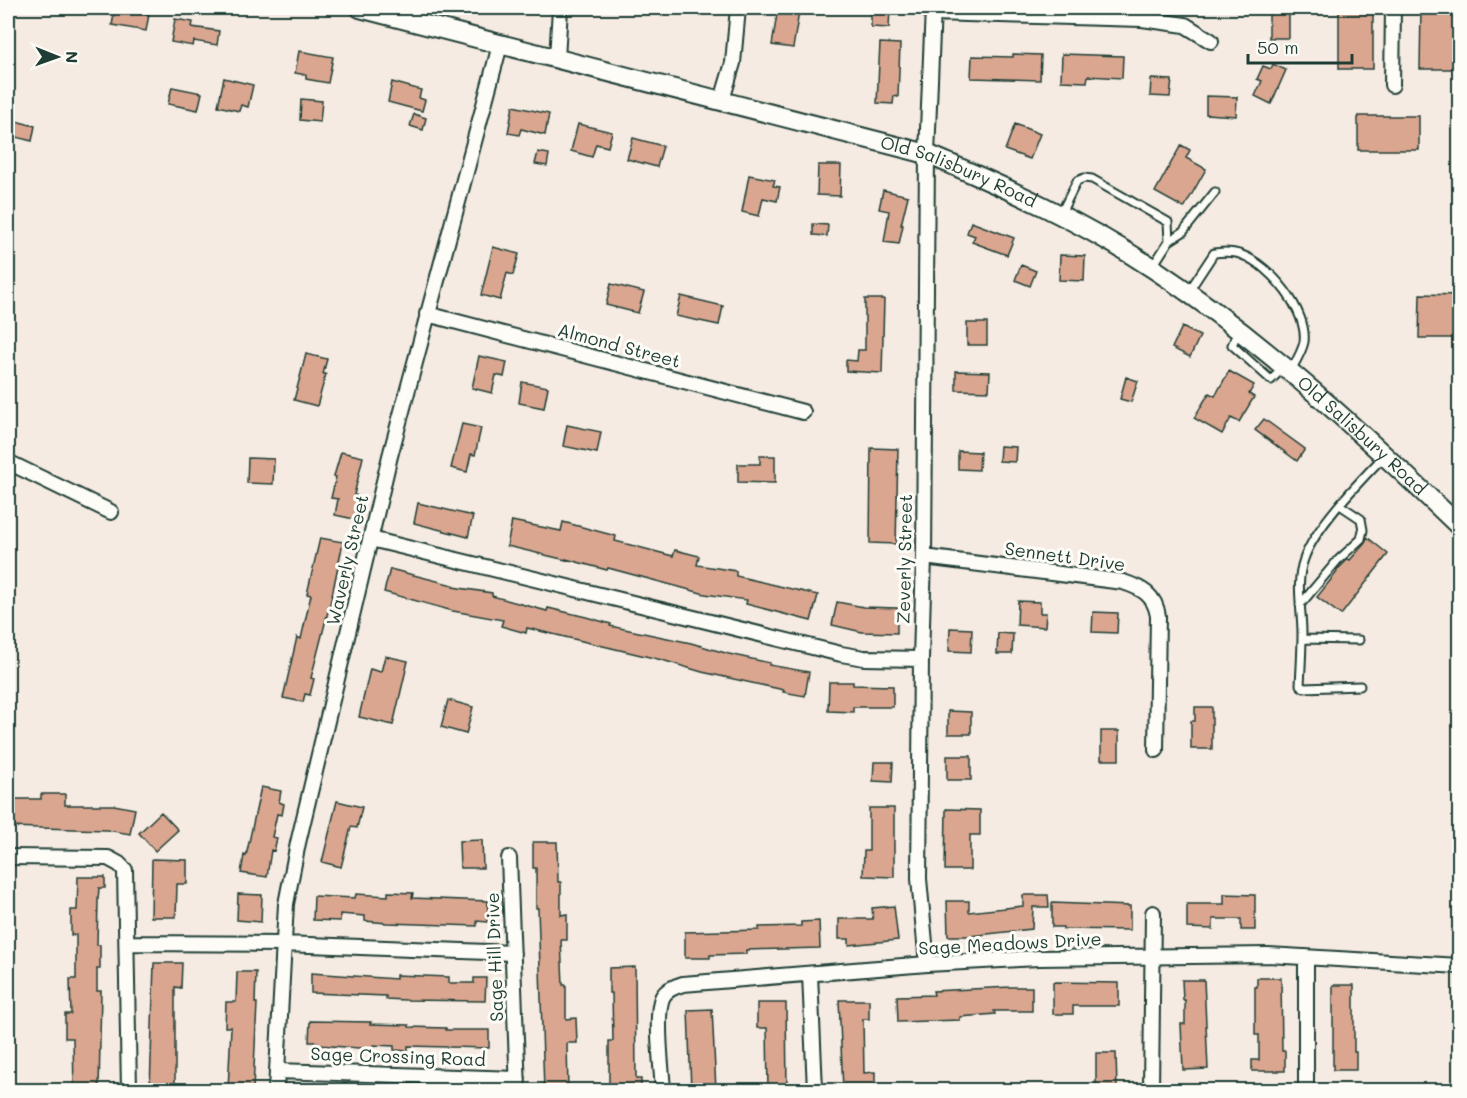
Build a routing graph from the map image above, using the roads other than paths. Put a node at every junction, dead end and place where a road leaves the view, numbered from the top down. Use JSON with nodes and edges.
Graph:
{"nodes":[{"id":1,"x":360,"y":8,"type":"edge"},
{"id":2,"x":560,"y":8,"type":"edge"},
{"id":3,"x":738,"y":8,"type":"edge"},
{"id":4,"x":1393,"y":8,"type":"edge"},
{"id":5,"x":933,"y":10,"type":"edge"},
{"id":6,"x":1143,"y":13,"type":"edge"},
{"id":7,"x":1211,"y":41,"type":"dead end"},
{"id":8,"x":500,"y":45,"type":"junction"},
{"id":9,"x":557,"y":59,"type":"junction"},
{"id":10,"x":1392,"y":85,"type":"dead end"},
{"id":11,"x":722,"y":100,"type":"junction"},
{"id":12,"x":927,"y":154,"type":"junction"},
{"id":13,"x":1215,"y":192,"type":"dead end"},
{"id":14,"x":1060,"y":215,"type":"junction"},
{"id":15,"x":1169,"y":241,"type":"junction"},
{"id":16,"x":1152,"y":268,"type":"junction"},
{"id":17,"x":1188,"y":292,"type":"junction"},
{"id":18,"x":427,"y":314,"type":"junction"},
{"id":19,"x":1287,"y":369,"type":"junction"},
{"id":20,"x":803,"y":412,"type":"dead end"},
{"id":21,"x":1385,"y":455,"type":"junction"},
{"id":22,"x":8,"y":462,"type":"edge"},
{"id":23,"x":1340,"y":505,"type":"junction"},
{"id":24,"x":111,"y":512,"type":"dead end"},
{"id":25,"x":1460,"y":527,"type":"edge"},
{"id":26,"x":371,"y":539,"type":"junction"},
{"id":27,"x":924,"y":556,"type":"junction"},
{"id":28,"x":1300,"y":604,"type":"junction"},
{"id":29,"x":1302,"y":639,"type":"junction"},
{"id":30,"x":1359,"y":640,"type":"dead end"},
{"id":31,"x":921,"y":659,"type":"junction"},
{"id":32,"x":1360,"y":686,"type":"dead end"},
{"id":33,"x":1156,"y":750,"type":"dead end"},
{"id":34,"x":8,"y":856,"type":"edge"},
{"id":35,"x":509,"y":858,"type":"dead end"},
{"id":36,"x":1152,"y":913,"type":"dead end"},
{"id":37,"x":127,"y":943,"type":"junction"},
{"id":38,"x":284,"y":944,"type":"junction"},
{"id":39,"x":513,"y":953,"type":"junction"},
{"id":40,"x":1151,"y":957,"type":"junction"},
{"id":41,"x":1306,"y":957,"type":"junction"},
{"id":42,"x":927,"y":964,"type":"junction"},
{"id":43,"x":1460,"y":966,"type":"edge"},
{"id":44,"x":810,"y":974,"type":"junction"},
{"id":45,"x":277,"y":1071,"type":"junction"},
{"id":46,"x":518,"y":1085,"type":"edge"},
{"id":47,"x":129,"y":1090,"type":"edge"},
{"id":48,"x":276,"y":1090,"type":"edge"},
{"id":49,"x":663,"y":1090,"type":"edge"},
{"id":50,"x":814,"y":1090,"type":"edge"},
{"id":51,"x":1151,"y":1090,"type":"edge"},
{"id":52,"x":1306,"y":1090,"type":"edge"}],
"edges":[{"from":1,"to":8,"type":"main road","name":"Old Salisbury Road"},
{"from":2,"to":9,"type":"street"},
{"from":3,"to":11,"type":"street"},
{"from":4,"to":10,"type":"street"},
{"from":5,"to":6,"type":"street"},
{"from":5,"to":12,"type":"street","name":"Zeverly Street"},
{"from":6,"to":7,"type":"street"},
{"from":8,"to":9,"type":"main road","name":"Old Salisbury Road"},
{"from":8,"to":18,"type":"street","name":"Waverly Street"},
{"from":9,"to":11,"type":"main road","name":"Old Salisbury Road"},
{"from":11,"to":12,"type":"main road","name":"Old Salisbury Road"},
{"from":12,"to":14,"type":"main road","name":"Old Salisbury Road"},
{"from":12,"to":27,"type":"street","name":"Zeverly Street"},
{"from":13,"to":15,"type":"lane"},
{"from":14,"to":15,"type":"lane"},
{"from":14,"to":16,"type":"main road","name":"Old Salisbury Road"},
{"from":15,"to":16,"type":"lane"},
{"from":16,"to":17,"type":"main road","name":"Old Salisbury Road"},
{"from":17,"to":19,"type":"main road","name":"Old Salisbury Road"},
{"from":17,"to":19,"type":"lane"},
{"from":18,"to":20,"type":"street","name":"Almond Street"},
{"from":18,"to":26,"type":"street","name":"Waverly Street"},
{"from":19,"to":21,"type":"main road","name":"Old Salisbury Road"},
{"from":21,"to":23,"type":"lane"},
{"from":21,"to":25,"type":"main road","name":"Old Salisbury Road"},
{"from":22,"to":24,"type":"street"},
{"from":23,"to":28,"type":"lane"},
{"from":23,"to":28,"type":"lane"},
{"from":26,"to":31,"type":"street"},
{"from":26,"to":38,"type":"street","name":"Waverly Street"},
{"from":27,"to":31,"type":"street","name":"Zeverly Street"},
{"from":27,"to":33,"type":"street","name":"Sennett Drive"},
{"from":28,"to":29,"type":"lane"},
{"from":29,"to":30,"type":"lane"},
{"from":29,"to":32,"type":"lane"},
{"from":31,"to":42,"type":"street","name":"Zeverly Street"},
{"from":34,"to":37,"type":"street"},
{"from":35,"to":39,"type":"street","name":"Sage Hill Drive"},
{"from":36,"to":40,"type":"street"},
{"from":37,"to":38,"type":"street"},
{"from":37,"to":47,"type":"street"},
{"from":38,"to":39,"type":"street"},
{"from":38,"to":45,"type":"street","name":"Waverly Street"},
{"from":39,"to":46,"type":"street","name":"Sage Hill Drive"},
{"from":40,"to":41,"type":"street","name":"Sage Meadows Drive"},
{"from":40,"to":42,"type":"street","name":"Sage Meadows Drive"},
{"from":40,"to":51,"type":"street"},
{"from":41,"to":43,"type":"street","name":"Sage Meadows Drive"},
{"from":41,"to":52,"type":"street"},
{"from":42,"to":44,"type":"street","name":"Sage Meadows Drive"},
{"from":44,"to":49,"type":"street","name":"Sage Meadows Drive"},
{"from":44,"to":50,"type":"street"},
{"from":45,"to":46,"type":"street","name":"Sage Crossing Road"},
{"from":45,"to":48,"type":"street","name":"Waverly Street"}]}
